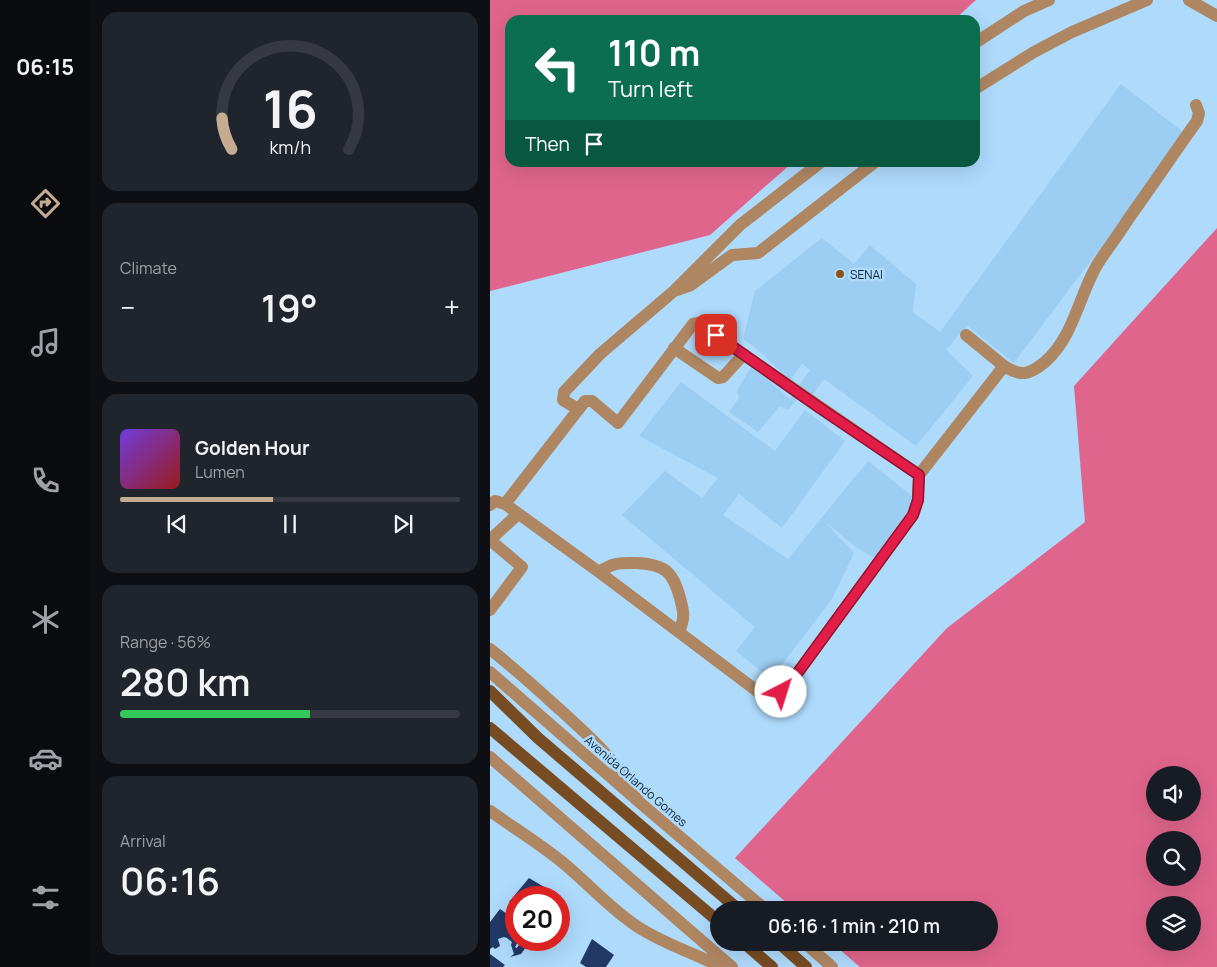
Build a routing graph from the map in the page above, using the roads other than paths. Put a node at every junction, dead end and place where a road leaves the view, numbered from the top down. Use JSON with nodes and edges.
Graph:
{"nodes":[{"id":1,"x":1049,"y":0,"type":"edge"},
{"id":2,"x":1147,"y":0,"type":"edge"},
{"id":3,"x":1189,"y":0,"type":"edge"},
{"id":4,"x":1217,"y":16,"type":"edge"},
{"id":5,"x":980,"y":40,"type":"edge"},
{"id":6,"x":980,"y":87,"type":"edge"},
{"id":7,"x":1196,"y":105,"type":"dead end"},
{"id":8,"x":815,"y":167,"type":"edge"},
{"id":9,"x":868,"y":167,"type":"edge"},
{"id":10,"x":674,"y":291,"type":"junction"},
{"id":11,"x":966,"y":335,"type":"dead end"},
{"id":12,"x":674,"y":348,"type":"junction"},
{"id":13,"x":744,"y":354,"type":"junction"},
{"id":14,"x":1004,"y":366,"type":"junction"},
{"id":15,"x":578,"y":410,"type":"junction"},
{"id":16,"x":919,"y":475,"type":"junction"},
{"id":17,"x":505,"y":504,"type":"junction"},
{"id":18,"x":490,"y":505,"type":"edge"},
{"id":19,"x":518,"y":514,"type":"junction"},
{"id":20,"x":490,"y":540,"type":"edge"},
{"id":21,"x":599,"y":572,"type":"junction"},
{"id":22,"x":490,"y":610,"type":"edge"},
{"id":23,"x":679,"y":632,"type":"junction"},
{"id":24,"x":490,"y":649,"type":"edge"},
{"id":25,"x":490,"y":672,"type":"edge"},
{"id":26,"x":490,"y":691,"type":"edge"},
{"id":27,"x":490,"y":728,"type":"edge"},
{"id":28,"x":490,"y":757,"type":"edge"},
{"id":29,"x":644,"y":807,"type":"junction"},
{"id":30,"x":490,"y":812,"type":"edge"},
{"id":31,"x":728,"y":901,"type":"edge"},
{"id":32,"x":755,"y":901,"type":"edge"},
{"id":33,"x":710,"y":914,"type":"edge"},
{"id":34,"x":753,"y":951,"type":"edge"},
{"id":35,"x":788,"y":951,"type":"edge"},
{"id":36,"x":814,"y":951,"type":"edge"},
{"id":37,"x":721,"y":967,"type":"edge"},
{"id":38,"x":732,"y":967,"type":"edge"},
{"id":39,"x":772,"y":967,"type":"edge"},
{"id":40,"x":806,"y":967,"type":"edge"},
{"id":41,"x":832,"y":967,"type":"edge"}],
"edges":[{"from":1,"to":5,"type":"street"},
{"from":2,"to":6,"type":"street"},
{"from":3,"to":4,"type":"street"},
{"from":7,"to":14,"type":"street"},
{"from":8,"to":10,"type":"street"},
{"from":9,"to":10,"type":"street"},
{"from":10,"to":15,"type":"street"},
{"from":11,"to":14,"type":"street"},
{"from":12,"to":13,"type":"street"},
{"from":12,"to":13,"type":"street"},
{"from":12,"to":15,"type":"street"},
{"from":13,"to":16,"type":"street"},
{"from":14,"to":16,"type":"street"},
{"from":15,"to":17,"type":"street"},
{"from":16,"to":23,"type":"street"},
{"from":17,"to":18,"type":"street"},
{"from":17,"to":19,"type":"street"},
{"from":19,"to":20,"type":"street"},
{"from":19,"to":21,"type":"street"},
{"from":20,"to":22,"type":"street"},
{"from":21,"to":23,"type":"street"},
{"from":21,"to":23,"type":"street"},
{"from":24,"to":29,"type":"street"},
{"from":25,"to":29,"type":"street","name":"Avenida Orlando Gomes"},
{"from":26,"to":31,"type":"main road"},
{"from":27,"to":33,"type":"main road"},
{"from":28,"to":38,"type":"street"},
{"from":29,"to":32,"type":"street","name":"Avenida Orlando Gomes"},
{"from":30,"to":37,"type":"street"},
{"from":34,"to":39,"type":"main road"},
{"from":35,"to":40,"type":"main road"},
{"from":36,"to":41,"type":"street"}]}
